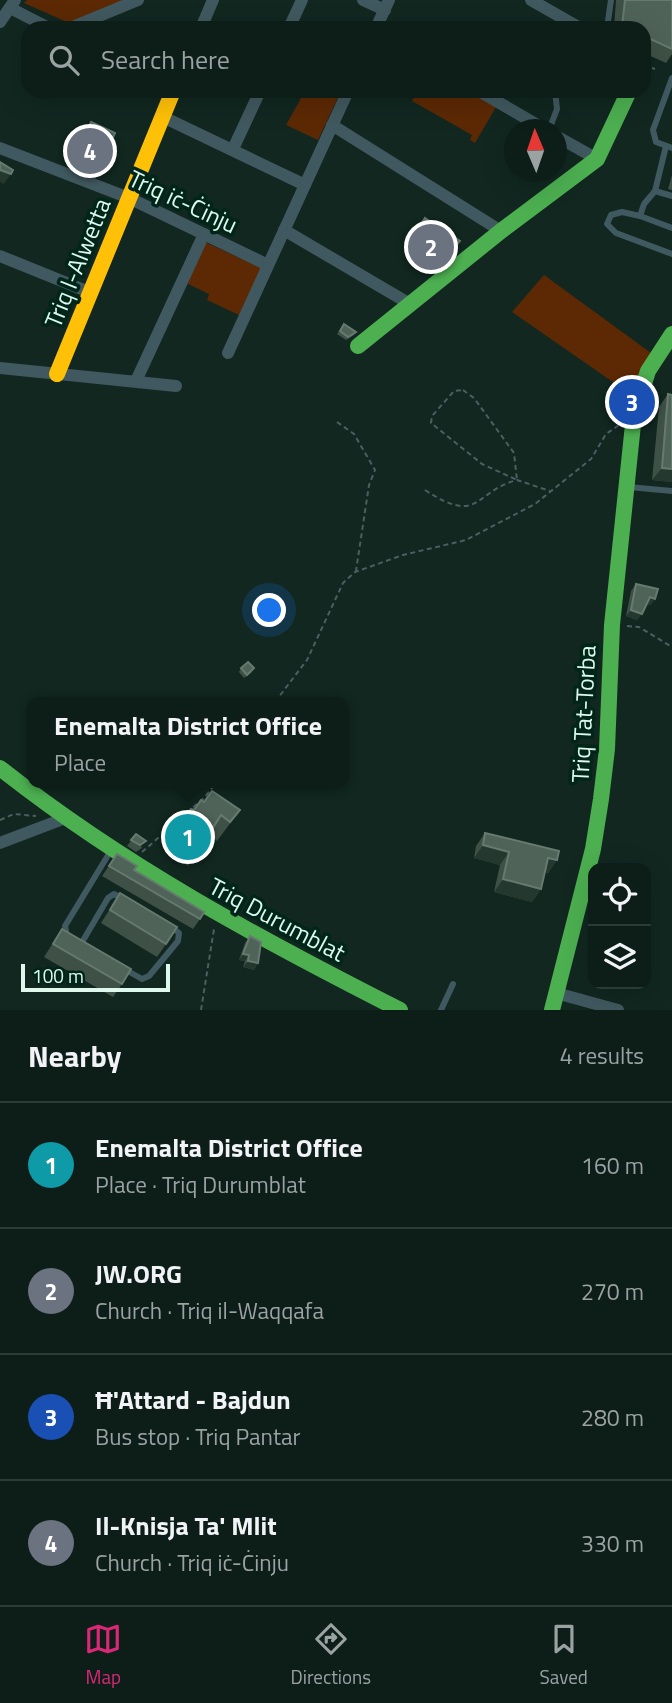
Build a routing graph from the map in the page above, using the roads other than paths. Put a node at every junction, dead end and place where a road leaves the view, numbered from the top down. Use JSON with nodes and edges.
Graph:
{"nodes":[{"id":1,"x":138,"y":0,"type":"edge"},
{"id":2,"x":213,"y":0,"type":"edge"},
{"id":3,"x":302,"y":0,"type":"edge"},
{"id":4,"x":363,"y":0,"type":"edge"},
{"id":5,"x":611,"y":0,"type":"edge"},
{"id":6,"x":538,"y":2,"type":"edge"},
{"id":7,"x":13,"y":4,"type":"edge"},
{"id":8,"x":387,"y":5,"type":"edge"},
{"id":9,"x":38,"y":21,"type":"edge"},
{"id":10,"x":87,"y":21,"type":"edge"},
{"id":11,"x":204,"y":21,"type":"edge"},
{"id":12,"x":292,"y":21,"type":"edge"},
{"id":13,"x":379,"y":21,"type":"edge"},
{"id":14,"x":569,"y":21,"type":"edge"},
{"id":15,"x":608,"y":21,"type":"edge"},
{"id":16,"x":0,"y":22,"type":"edge"},
{"id":17,"x":672,"y":78,"type":"edge"},
{"id":18,"x":170,"y":98,"type":"edge"},
{"id":19,"x":257,"y":98,"type":"edge"},
{"id":20,"x":345,"y":98,"type":"edge"},
{"id":21,"x":492,"y":98,"type":"edge"},
{"id":22,"x":556,"y":98,"type":"edge"},
{"id":23,"x":626,"y":98,"type":"edge"},
{"id":24,"x":161,"y":116,"type":"junction"},
{"id":25,"x":528,"y":119,"type":"edge"},
{"id":26,"x":552,"y":119,"type":"edge"},
{"id":27,"x":332,"y":125,"type":"junction"},
{"id":28,"x":567,"y":142,"type":"edge"},
{"id":29,"x":671,"y":147,"type":"edge"},
{"id":30,"x":0,"y":148,"type":"edge"},
{"id":31,"x":233,"y":149,"type":"junction"},
{"id":32,"x":597,"y":159,"type":"junction"},
{"id":33,"x":305,"y":185,"type":"junction"},
{"id":34,"x":655,"y":191,"type":"junction"},
{"id":35,"x":672,"y":196,"type":"edge"},
{"id":36,"x":129,"y":198,"type":"junction"},
{"id":37,"x":640,"y":216,"type":"junction"},
{"id":38,"x":672,"y":228,"type":"edge"},
{"id":39,"x":284,"y":230,"type":"junction"},
{"id":40,"x":501,"y":230,"type":"junction"},
{"id":41,"x":204,"y":234,"type":"junction"},
{"id":42,"x":672,"y":254,"type":"edge"},
{"id":43,"x":0,"y":256,"type":"edge"},
{"id":44,"x":268,"y":265,"type":"junction"},
{"id":45,"x":89,"y":292,"type":"junction"},
{"id":46,"x":410,"y":304,"type":"junction"},
{"id":47,"x":672,"y":334,"type":"edge"},
{"id":48,"x":358,"y":346,"type":"dead end"},
{"id":49,"x":228,"y":353,"type":"dead end"},
{"id":50,"x":0,"y":368,"type":"edge"},
{"id":51,"x":57,"y":374,"type":"junction"},
{"id":52,"x":136,"y":381,"type":"junction"},
{"id":53,"x":176,"y":386,"type":"dead end"},
{"id":54,"x":627,"y":486,"type":"junction"},
{"id":55,"x":672,"y":491,"type":"edge"},
{"id":56,"x":0,"y":768,"type":"edge"},
{"id":57,"x":56,"y":821,"type":"junction"},
{"id":58,"x":0,"y":843,"type":"edge"},
{"id":59,"x":111,"y":850,"type":"junction"},
{"id":60,"x":130,"y":902,"type":"edge"},
{"id":61,"x":165,"y":923,"type":"edge"},
{"id":62,"x":81,"y":944,"type":"junction"},
{"id":63,"x":93,"y":951,"type":"edge"},
{"id":64,"x":116,"y":964,"type":"edge"},
{"id":65,"x":453,"y":984,"type":"dead end"},
{"id":66,"x":554,"y":1005,"type":"edge"},
{"id":67,"x":400,"y":1010,"type":"edge"},
{"id":68,"x":441,"y":1010,"type":"edge"},
{"id":69,"x":618,"y":1010,"type":"edge"}],
"edges":[{"from":1,"to":10,"type":"street"},
{"from":2,"to":11,"type":"street"},
{"from":3,"to":12,"type":"street"},
{"from":4,"to":8,"type":"street"},
{"from":5,"to":15,"type":"lane"},
{"from":6,"to":14,"type":"street"},
{"from":7,"to":9,"type":"street"},
{"from":7,"to":16,"type":"street"},
{"from":8,"to":13,"type":"street"},
{"from":17,"to":29,"type":"lane"},
{"from":18,"to":24,"type":"street","name":"Triq l-Alwetta"},
{"from":19,"to":31,"type":"street"},
{"from":20,"to":27,"type":"street"},
{"from":21,"to":25,"type":"street"},
{"from":22,"to":26,"type":"lane"},
{"from":23,"to":32,"type":"street"},
{"from":24,"to":31,"type":"street"},
{"from":24,"to":36,"type":"street","name":"Triq l-Alwetta"},
{"from":27,"to":33,"type":"street"},
{"from":27,"to":40,"type":"street"},
{"from":28,"to":32,"type":"street"},
{"from":29,"to":34,"type":"lane"},
{"from":30,"to":36,"type":"street","name":"Triq iċ-Ċinju"},
{"from":31,"to":33,"type":"street"},
{"from":32,"to":40,"type":"street"},
{"from":33,"to":39,"type":"street"},
{"from":34,"to":35,"type":"lane"},
{"from":34,"to":37,"type":"lane"},
{"from":36,"to":41,"type":"street","name":"Triq iċ-Ċinju"},
{"from":36,"to":45,"type":"street","name":"Triq l-Alwetta"},
{"from":37,"to":38,"type":"lane"},
{"from":37,"to":42,"type":"lane"},
{"from":39,"to":44,"type":"street"},
{"from":39,"to":46,"type":"street"},
{"from":40,"to":46,"type":"street"},
{"from":41,"to":44,"type":"street","name":"Triq iċ-Ċinju"},
{"from":41,"to":52,"type":"street"},
{"from":43,"to":45,"type":"street"},
{"from":44,"to":49,"type":"street"},
{"from":45,"to":51,"type":"street","name":"Triq l-Alwetta"},
{"from":46,"to":48,"type":"street"},
{"from":47,"to":54,"type":"street","name":"Triq Tat-Torba"},
{"from":50,"to":51,"type":"street"},
{"from":51,"to":52,"type":"street"},
{"from":52,"to":53,"type":"street"},
{"from":54,"to":55,"type":"lane"},
{"from":54,"to":66,"type":"street","name":"Triq Tat-Torba"},
{"from":56,"to":57,"type":"street","name":"Triq Durumblat"},
{"from":57,"to":58,"type":"street"},
{"from":57,"to":59,"type":"street","name":"Triq Durumblat"},
{"from":59,"to":62,"type":"lane"},
{"from":59,"to":67,"type":"street","name":"Triq Durumblat"},
{"from":60,"to":62,"type":"lane"},
{"from":61,"to":64,"type":"lane"},
{"from":62,"to":63,"type":"lane"},
{"from":65,"to":68,"type":"lane"},
{"from":66,"to":69,"type":"street"}]}
